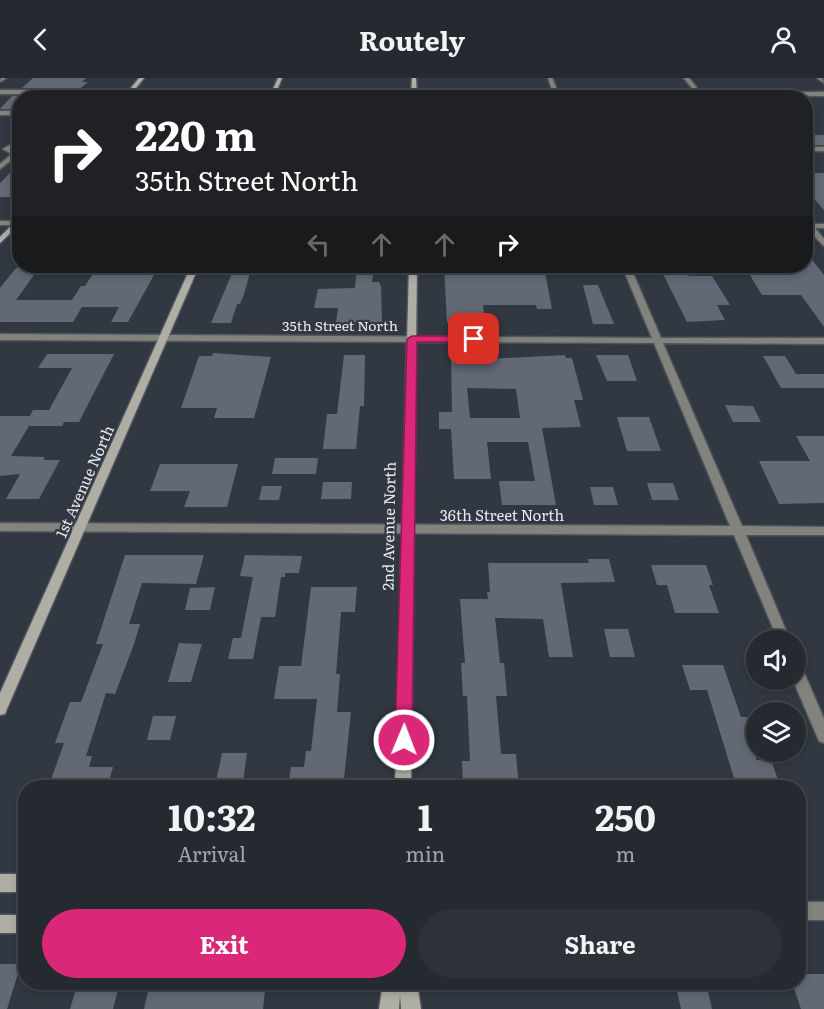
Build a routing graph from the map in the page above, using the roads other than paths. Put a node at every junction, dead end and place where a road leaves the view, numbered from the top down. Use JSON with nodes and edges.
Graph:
{"nodes":[{"id":1,"x":4,"y":78,"type":"edge"},
{"id":2,"x":142,"y":78,"type":"edge"},
{"id":3,"x":686,"y":78,"type":"edge"},
{"id":4,"x":819,"y":78,"type":"edge"},
{"id":5,"x":0,"y":81,"type":"edge"},
{"id":6,"x":824,"y":82,"type":"edge"},
{"id":7,"x":132,"y":90,"type":"edge"},
{"id":8,"x":696,"y":90,"type":"edge"},
{"id":9,"x":12,"y":156,"type":"edge"},
{"id":10,"x":0,"y":167,"type":"edge"},
{"id":11,"x":12,"y":228,"type":"edge"},
{"id":12,"x":813,"y":232,"type":"edge"},
{"id":13,"x":0,"y":241,"type":"edge"},
{"id":14,"x":824,"y":244,"type":"edge"},
{"id":15,"x":192,"y":273,"type":"edge"},
{"id":16,"x":413,"y":273,"type":"edge"},
{"id":17,"x":629,"y":273,"type":"edge"},
{"id":18,"x":0,"y":337,"type":"edge"},
{"id":19,"x":164,"y":338,"type":"junction"},
{"id":20,"x":412,"y":339,"type":"junction"},
{"id":21,"x":657,"y":340,"type":"junction"},
{"id":22,"x":824,"y":341,"type":"edge"},
{"id":23,"x":0,"y":527,"type":"edge"},
{"id":24,"x":81,"y":528,"type":"junction"},
{"id":25,"x":407,"y":528,"type":"junction"},
{"id":26,"x":737,"y":530,"type":"junction"},
{"id":27,"x":824,"y":531,"type":"edge"},
{"id":28,"x":780,"y":630,"type":"edge"},
{"id":29,"x":804,"y":690,"type":"edge"},
{"id":30,"x":0,"y":709,"type":"edge"},
{"id":31,"x":824,"y":736,"type":"edge"},
{"id":32,"x":403,"y":780,"type":"edge"},
{"id":33,"x":0,"y":883,"type":"edge"},
{"id":34,"x":18,"y":883,"type":"edge"},
{"id":35,"x":806,"y":911,"type":"edge"},
{"id":36,"x":824,"y":911,"type":"edge"},
{"id":37,"x":0,"y":924,"type":"edge"},
{"id":38,"x":18,"y":924,"type":"edge"},
{"id":39,"x":391,"y":990,"type":"edge"},
{"id":40,"x":409,"y":990,"type":"edge"},
{"id":41,"x":389,"y":1009,"type":"edge"},
{"id":42,"x":411,"y":1009,"type":"edge"}],
"edges":[{"from":1,"to":5,"type":"street"},
{"from":2,"to":7,"type":"main road"},
{"from":3,"to":8,"type":"street"},
{"from":4,"to":6,"type":"street"},
{"from":9,"to":10,"type":"street"},
{"from":11,"to":13,"type":"main road"},
{"from":12,"to":14,"type":"street"},
{"from":15,"to":19,"type":"main road","name":"1st Avenue North"},
{"from":16,"to":20,"type":"main road","name":"2nd Avenue North"},
{"from":17,"to":21,"type":"street"},
{"from":18,"to":19,"type":"street","name":"35th Street North"},
{"from":19,"to":20,"type":"street","name":"35th Street North"},
{"from":19,"to":24,"type":"main road","name":"1st Avenue North"},
{"from":20,"to":21,"type":"street","name":"35th Street North"},
{"from":20,"to":25,"type":"main road","name":"2nd Avenue North"},
{"from":21,"to":22,"type":"street","name":"35th Street North"},
{"from":21,"to":26,"type":"street"},
{"from":23,"to":24,"type":"street","name":"36th Street North"},
{"from":24,"to":25,"type":"street","name":"36th Street North"},
{"from":24,"to":30,"type":"main road","name":"1st Avenue North"},
{"from":25,"to":26,"type":"street","name":"36th Street North"},
{"from":25,"to":32,"type":"main road","name":"2nd Avenue North"},
{"from":26,"to":27,"type":"street","name":"36th Street North"},
{"from":26,"to":28,"type":"street"},
{"from":29,"to":31,"type":"street"},
{"from":33,"to":34,"type":"main road"},
{"from":35,"to":36,"type":"street"},
{"from":37,"to":38,"type":"main road"},
{"from":39,"to":41,"type":"main road"},
{"from":40,"to":42,"type":"main road"}]}
